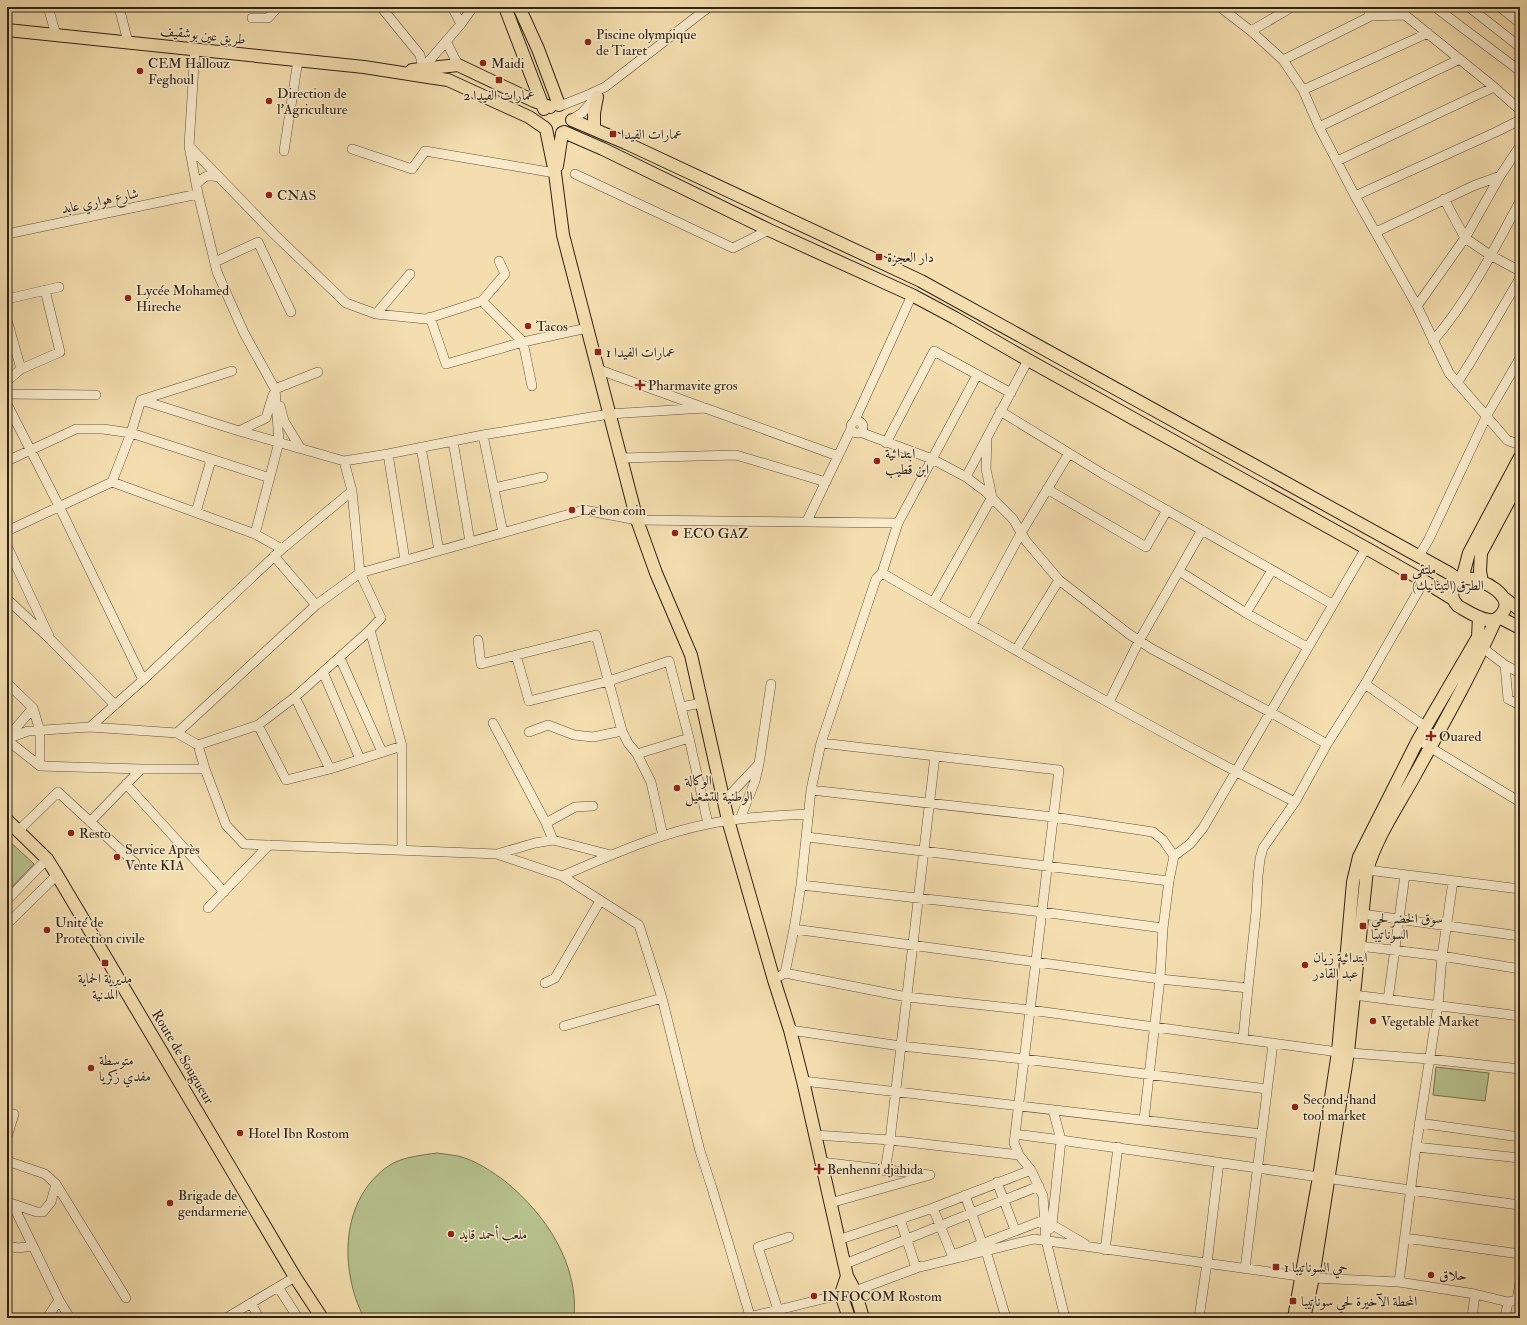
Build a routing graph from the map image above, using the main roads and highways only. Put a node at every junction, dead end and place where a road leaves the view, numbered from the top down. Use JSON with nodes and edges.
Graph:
{"nodes":[{"id":1,"x":505,"y":7,"type":"edge"},
{"id":2,"x":519,"y":7,"type":"edge"},
{"id":3,"x":7,"y":30,"type":"edge"},
{"id":4,"x":396,"y":72,"type":"junction"},
{"id":5,"x":597,"y":97,"type":"road end"},
{"id":6,"x":551,"y":107,"type":"junction"},
{"id":7,"x":572,"y":120,"type":"junction"},
{"id":8,"x":545,"y":129,"type":"junction"},
{"id":9,"x":594,"y":129,"type":"junction"},
{"id":10,"x":563,"y":133,"type":"junction"},
{"id":11,"x":556,"y":173,"type":"junction"},
{"id":12,"x":1519,"y":462,"type":"edge"},
{"id":13,"x":1520,"y":480,"type":"edge"},
{"id":14,"x":1460,"y":579,"type":"junction"},
{"id":15,"x":1482,"y":582,"type":"junction"},
{"id":16,"x":1504,"y":598,"type":"junction"},
{"id":17,"x":1453,"y":599,"type":"junction"},
{"id":18,"x":1520,"y":610,"type":"edge"},
{"id":19,"x":1479,"y":617,"type":"junction"},
{"id":20,"x":1497,"y":618,"type":"junction"},
{"id":21,"x":1520,"y":628,"type":"edge"},
{"id":22,"x":7,"y":820,"type":"edge"},
{"id":23,"x":1343,"y":1052,"type":"junction"},
{"id":24,"x":846,"y":1270,"type":"junction"},
{"id":25,"x":1308,"y":1277,"type":"junction"},
{"id":26,"x":322,"y":1318,"type":"edge"},
{"id":27,"x":849,"y":1318,"type":"edge"},
{"id":28,"x":863,"y":1318,"type":"edge"},
{"id":29,"x":1294,"y":1318,"type":"edge"},
{"id":30,"x":1304,"y":1318,"type":"edge"}],
"edges":[{"from":1,"to":6,"type":"main road"},
{"from":2,"to":6,"type":"main road"},
{"from":3,"to":4,"type":"main road","name":"طريق عين بوشقيف"},
{"from":4,"to":6,"type":"main road"},
{"from":4,"to":8,"type":"main road"},
{"from":5,"to":9,"type":"main road"},
{"from":6,"to":7,"type":"main road"},
{"from":6,"to":8,"type":"main road"},
{"from":7,"to":9,"type":"main road"},
{"from":7,"to":10,"type":"main road"},
{"from":8,"to":10,"type":"main road"},
{"from":8,"to":11,"type":"main road"},
{"from":9,"to":14,"type":"main road"},
{"from":10,"to":11,"type":"main road"},
{"from":10,"to":17,"type":"main road"},
{"from":11,"to":24,"type":"main road"},
{"from":12,"to":14,"type":"main road"},
{"from":13,"to":15,"type":"main road"},
{"from":14,"to":15,"type":"main road"},
{"from":14,"to":17,"type":"main road"},
{"from":15,"to":16,"type":"main road"},
{"from":16,"to":18,"type":"main road"},
{"from":16,"to":20,"type":"main road"},
{"from":17,"to":19,"type":"main road"},
{"from":19,"to":20,"type":"main road"},
{"from":19,"to":23,"type":"main road"},
{"from":20,"to":21,"type":"main road"},
{"from":20,"to":23,"type":"main road"},
{"from":22,"to":26,"type":"main road","name":"Route de Sougueur"},
{"from":23,"to":25,"type":"main road"},
{"from":24,"to":27,"type":"main road"},
{"from":24,"to":28,"type":"main road"},
{"from":25,"to":29,"type":"main road"},
{"from":25,"to":30,"type":"main road"}]}
